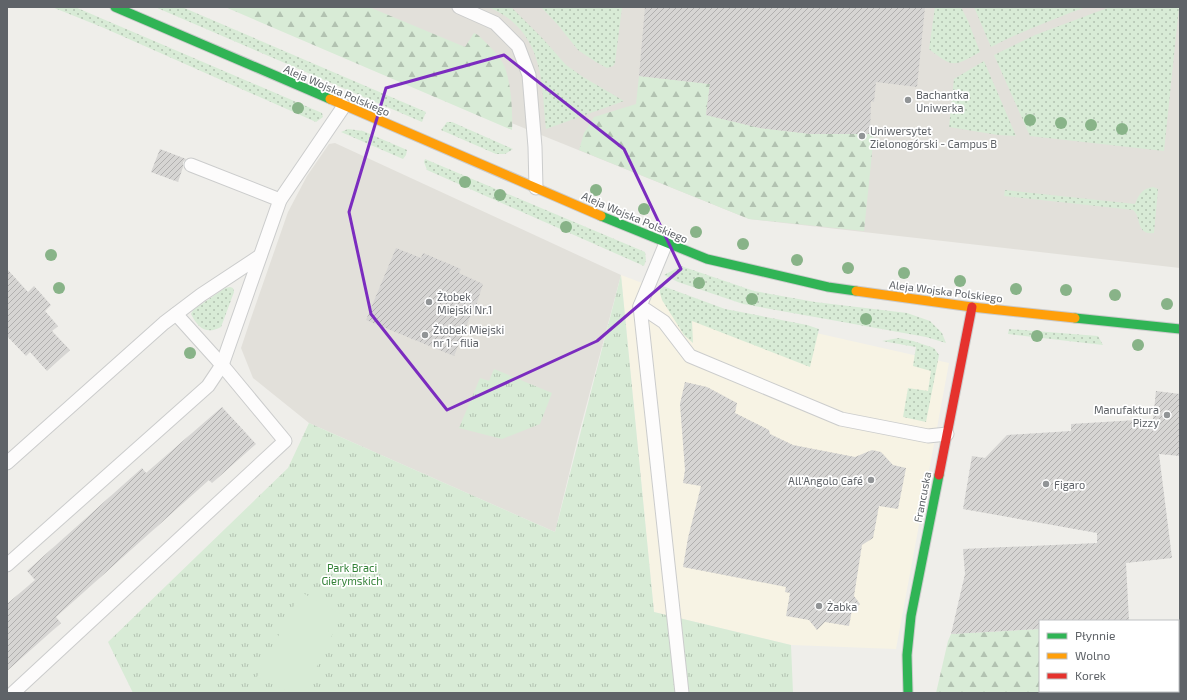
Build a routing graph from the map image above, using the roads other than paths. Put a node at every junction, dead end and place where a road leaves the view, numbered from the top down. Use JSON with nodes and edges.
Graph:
{"nodes":[{"id":1,"x":115,"y":7,"type":"edge"},
{"id":2,"x":459,"y":7,"type":"edge"},
{"id":3,"x":344,"y":106,"type":"junction"},
{"id":4,"x":191,"y":165,"type":"dead end"},
{"id":5,"x":536,"y":188,"type":"junction"},
{"id":6,"x":280,"y":200,"type":"junction"},
{"id":7,"x":666,"y":243,"type":"junction"},
{"id":8,"x":260,"y":256,"type":"junction"},
{"id":9,"x":640,"y":306,"type":"junction"},
{"id":10,"x":972,"y":307,"type":"junction"},
{"id":11,"x":176,"y":314,"type":"junction"},
{"id":12,"x":1180,"y":329,"type":"edge"},
{"id":13,"x":222,"y":365,"type":"junction"},
{"id":14,"x":947,"y":434,"type":"junction"},
{"id":15,"x":7,"y":463,"type":"edge"},
{"id":16,"x":7,"y":565,"type":"edge"},
{"id":17,"x":13,"y":693,"type":"edge"},
{"id":18,"x":682,"y":693,"type":"edge"},
{"id":19,"x":908,"y":693,"type":"edge"}],
"edges":[{"from":1,"to":3,"type":"main road","name":"Aleja Wojska Polskiego"},
{"from":2,"to":5,"type":"lane"},
{"from":3,"to":5,"type":"main road","name":"Aleja Wojska Polskiego"},
{"from":3,"to":6,"type":"lane"},
{"from":4,"to":6,"type":"lane"},
{"from":5,"to":7,"type":"main road","name":"Aleja Wojska Polskiego"},
{"from":6,"to":8,"type":"lane"},
{"from":7,"to":9,"type":"lane"},
{"from":7,"to":10,"type":"main road","name":"Aleja Wojska Polskiego"},
{"from":8,"to":11,"type":"lane"},
{"from":8,"to":13,"type":"lane"},
{"from":9,"to":14,"type":"lane"},
{"from":9,"to":18,"type":"lane"},
{"from":10,"to":12,"type":"main road","name":"Aleja Wojska Polskiego"},
{"from":10,"to":14,"type":"main road","name":"Francuska"},
{"from":11,"to":13,"type":"lane"},
{"from":11,"to":15,"type":"lane"},
{"from":13,"to":16,"type":"lane"},
{"from":13,"to":17,"type":"lane"},
{"from":14,"to":19,"type":"main road","name":"Francuska"}]}
